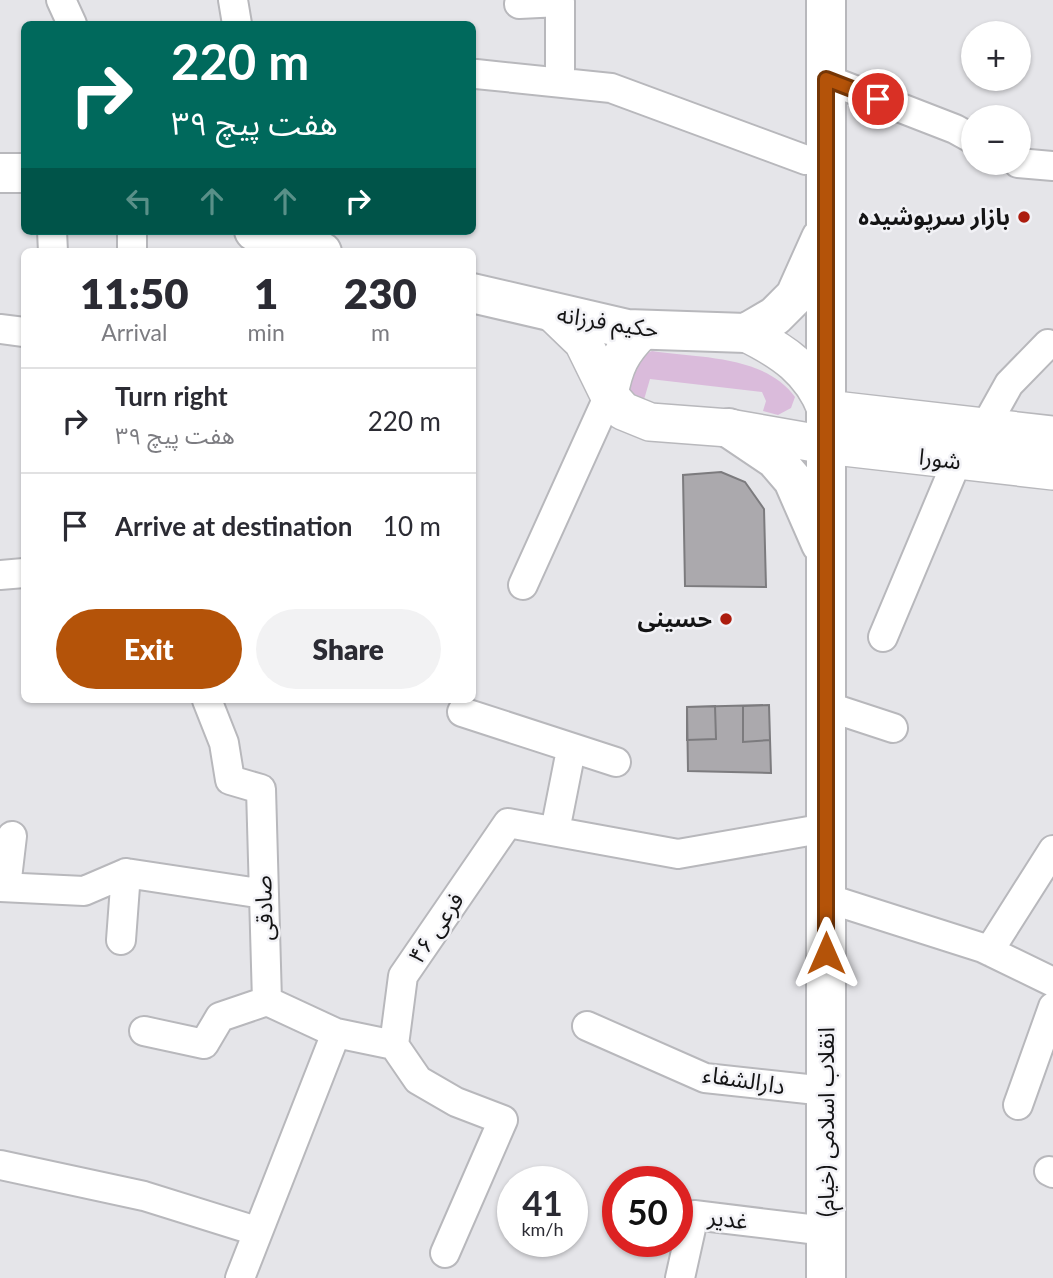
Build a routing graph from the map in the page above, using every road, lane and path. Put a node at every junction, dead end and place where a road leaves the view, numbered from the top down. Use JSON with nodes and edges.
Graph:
{"nodes":[{"id":1,"x":61,"y":0,"type":"edge"},
{"id":2,"x":233,"y":0,"type":"edge"},
{"id":3,"x":826,"y":0,"type":"edge"},
{"id":4,"x":519,"y":4,"type":"dead end"},
{"id":5,"x":71,"y":21,"type":"edge"},
{"id":6,"x":236,"y":21,"type":"edge"},
{"id":7,"x":476,"y":74,"type":"dead end"},
{"id":8,"x":826,"y":79,"type":"junction"},
{"id":9,"x":560,"y":82,"type":"junction"},
{"id":10,"x":961,"y":132,"type":"edge"},
{"id":11,"x":806,"y":160,"type":"dead end"},
{"id":12,"x":1031,"y":164,"type":"edge"},
{"id":13,"x":1053,"y":166,"type":"edge"},
{"id":14,"x":0,"y":173,"type":"edge"},
{"id":15,"x":21,"y":173,"type":"edge"},
{"id":16,"x":826,"y":226,"type":"junction"},
{"id":17,"x":269,"y":235,"type":"edge"},
{"id":18,"x":310,"y":248,"type":"edge"},
{"id":19,"x":476,"y":294,"type":"edge"},
{"id":20,"x":554,"y":314,"type":"junction"},
{"id":21,"x":0,"y":329,"type":"edge"},
{"id":22,"x":642,"y":331,"type":"junction"},
{"id":23,"x":21,"y":332,"type":"edge"},
{"id":24,"x":746,"y":334,"type":"junction"},
{"id":25,"x":1048,"y":344,"type":"dead end"},
{"id":26,"x":609,"y":395,"type":"junction"},
{"id":27,"x":826,"y":427,"type":"junction"},
{"id":28,"x":985,"y":427,"type":"junction"},
{"id":29,"x":729,"y":428,"type":"junction"},
{"id":30,"x":1053,"y":435,"type":"edge"},
{"id":31,"x":957,"y":461,"type":"junction"},
{"id":32,"x":1053,"y":471,"type":"edge"},
{"id":33,"x":826,"y":555,"type":"junction"},
{"id":34,"x":21,"y":573,"type":"edge"},
{"id":35,"x":0,"y":575,"type":"edge"},
{"id":36,"x":523,"y":585,"type":"dead end"},
{"id":37,"x":883,"y":637,"type":"dead end"},
{"id":38,"x":207,"y":703,"type":"edge"},
{"id":39,"x":826,"y":706,"type":"junction"},
{"id":40,"x":462,"y":712,"type":"dead end"},
{"id":41,"x":893,"y":728,"type":"dead end"},
{"id":42,"x":571,"y":750,"type":"junction"},
{"id":43,"x":616,"y":762,"type":"dead end"},
{"id":44,"x":826,"y":828,"type":"junction"},
{"id":45,"x":555,"y":831,"type":"junction"},
{"id":46,"x":12,"y":836,"type":"dead end"},
{"id":47,"x":1051,"y":857,"type":"edge"},
{"id":48,"x":126,"y":873,"type":"junction"},
{"id":49,"x":3,"y":887,"type":"edge"},
{"id":50,"x":264,"y":894,"type":"junction"},
{"id":51,"x":826,"y":898,"type":"junction"},
{"id":52,"x":121,"y":940,"type":"dead end"},
{"id":53,"x":989,"y":951,"type":"junction"},
{"id":54,"x":1053,"y":982,"type":"edge"},
{"id":55,"x":267,"y":1001,"type":"junction"},
{"id":56,"x":1053,"y":1007,"type":"edge"},
{"id":57,"x":587,"y":1026,"type":"dead end"},
{"id":58,"x":144,"y":1031,"type":"dead end"},
{"id":59,"x":336,"y":1033,"type":"junction"},
{"id":60,"x":394,"y":1045,"type":"junction"},
{"id":61,"x":826,"y":1091,"type":"junction"},
{"id":62,"x":1018,"y":1105,"type":"dead end"},
{"id":63,"x":0,"y":1165,"type":"edge"},
{"id":64,"x":256,"y":1231,"type":"junction"},
{"id":65,"x":826,"y":1231,"type":"junction"},
{"id":66,"x":445,"y":1253,"type":"dead end"},
{"id":67,"x":240,"y":1278,"type":"edge"},
{"id":68,"x":680,"y":1278,"type":"edge"},
{"id":69,"x":826,"y":1278,"type":"edge"}],
"edges":[{"from":1,"to":5,"type":"street"},
{"from":2,"to":6,"type":"street"},
{"from":3,"to":8,"type":"main road","name":"انقلاب اسلامی (خیام)"},
{"from":4,"to":9,"type":"street"},
{"from":7,"to":9,"type":"street"},
{"from":8,"to":10,"type":"street"},
{"from":8,"to":16,"type":"main road","name":"انقلاب اسلامی (خیام)"},
{"from":9,"to":11,"type":"street"},
{"from":12,"to":13,"type":"street"},
{"from":14,"to":15,"type":"main road"},
{"from":16,"to":24,"type":"main road"},
{"from":16,"to":27,"type":"main road","name":"انقلاب اسلامی (خیام)"},
{"from":17,"to":18,"type":"main road"},
{"from":19,"to":20,"type":"main road","name":"حکیم فرزانه"},
{"from":20,"to":22,"type":"main road","name":"حکیم فرزانه"},
{"from":20,"to":26,"type":"street"},
{"from":21,"to":23,"type":"street"},
{"from":22,"to":24,"type":"main road","name":"حکیم فرزانه"},
{"from":22,"to":26,"type":"street"},
{"from":24,"to":27,"type":"street"},
{"from":25,"to":28,"type":"street"},
{"from":26,"to":29,"type":"street"},
{"from":26,"to":36,"type":"street"},
{"from":27,"to":28,"type":"street","name":"شورا"},
{"from":27,"to":29,"type":"street"},
{"from":27,"to":31,"type":"street","name":"شورا"},
{"from":27,"to":33,"type":"main road","name":"انقلاب اسلامی (خیام)"},
{"from":28,"to":30,"type":"street","name":"شورا"},
{"from":29,"to":33,"type":"main road"},
{"from":31,"to":32,"type":"street","name":"شورا"},
{"from":31,"to":37,"type":"street"},
{"from":33,"to":39,"type":"main road","name":"انقلاب اسلامی (خیام)"},
{"from":34,"to":35,"type":"street"},
{"from":38,"to":50,"type":"street","name":"صادقی"},
{"from":39,"to":41,"type":"street"},
{"from":39,"to":44,"type":"main road","name":"انقلاب اسلامی (خیام)"},
{"from":40,"to":42,"type":"street"},
{"from":42,"to":43,"type":"street"},
{"from":42,"to":45,"type":"street"},
{"from":44,"to":45,"type":"street","name":"فرعی ۴۶"},
{"from":44,"to":51,"type":"main road","name":"انقلاب اسلامی (خیام)"},
{"from":45,"to":60,"type":"street","name":"فرعی ۴۶"},
{"from":46,"to":49,"type":"street"},
{"from":47,"to":53,"type":"street"},
{"from":48,"to":49,"type":"street"},
{"from":48,"to":50,"type":"street"},
{"from":48,"to":52,"type":"street"},
{"from":50,"to":55,"type":"street","name":"صادقی"},
{"from":51,"to":53,"type":"street"},
{"from":51,"to":61,"type":"main road","name":"انقلاب اسلامی (خیام)"},
{"from":53,"to":54,"type":"street"},
{"from":55,"to":58,"type":"street"},
{"from":55,"to":59,"type":"street"},
{"from":56,"to":62,"type":"street"},
{"from":57,"to":61,"type":"street","name":"دارالشفاء"},
{"from":59,"to":60,"type":"street"},
{"from":59,"to":64,"type":"street"},
{"from":60,"to":66,"type":"street"},
{"from":61,"to":65,"type":"main road","name":"انقلاب اسلامی (خیام)"},
{"from":63,"to":64,"type":"street"},
{"from":64,"to":67,"type":"street"},
{"from":65,"to":68,"type":"street","name":"غدیر"},
{"from":65,"to":69,"type":"main road","name":"انقلاب اسلامی (خیام)"}]}
